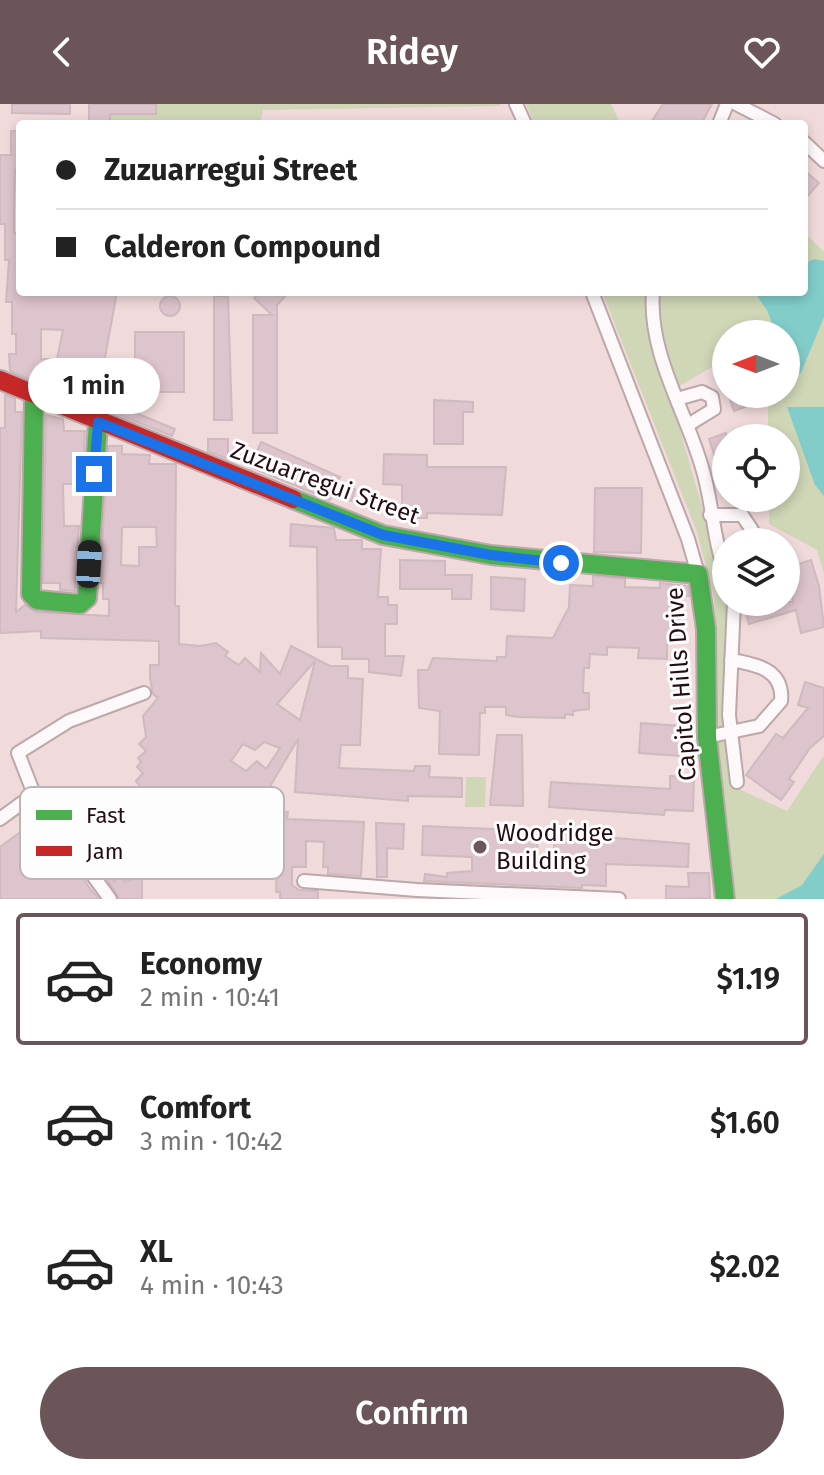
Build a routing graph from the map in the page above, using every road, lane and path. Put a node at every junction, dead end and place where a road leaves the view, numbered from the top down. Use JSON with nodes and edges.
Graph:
{"nodes":[{"id":1,"x":736,"y":104,"type":"edge"},
{"id":2,"x":767,"y":120,"type":"edge"},
{"id":3,"x":808,"y":146,"type":"edge"},
{"id":4,"x":824,"y":161,"type":"edge"},
{"id":5,"x":594,"y":296,"type":"edge"},
{"id":6,"x":653,"y":296,"type":"edge"},
{"id":7,"x":0,"y":380,"type":"edge"},
{"id":8,"x":34,"y":397,"type":"junction"},
{"id":9,"x":677,"y":399,"type":"junction"},
{"id":10,"x":98,"y":422,"type":"junction"},
{"id":11,"x":688,"y":425,"type":"junction"},
{"id":12,"x":710,"y":515,"type":"junction"},
{"id":13,"x":714,"y":528,"type":"edge"},
{"id":14,"x":751,"y":528,"type":"edge"},
{"id":15,"x":698,"y":574,"type":"junction"},
{"id":16,"x":733,"y":616,"type":"edge"},
{"id":17,"x":731,"y":660,"type":"junction"},
{"id":18,"x":144,"y":693,"type":"dead end"},
{"id":19,"x":731,"y":735,"type":"junction"},
{"id":20,"x":707,"y":737,"type":"junction"},
{"id":21,"x":737,"y":782,"type":"dead end"},
{"id":22,"x":31,"y":787,"type":"edge"},
{"id":23,"x":20,"y":804,"type":"edge"},
{"id":24,"x":0,"y":819,"type":"edge"},
{"id":25,"x":96,"y":879,"type":"edge"},
{"id":26,"x":304,"y":881,"type":"dead end"},
{"id":27,"x":416,"y":895,"type":"edge"},
{"id":28,"x":110,"y":899,"type":"edge"},
{"id":29,"x":619,"y":899,"type":"edge"},
{"id":30,"x":725,"y":899,"type":"edge"}],
"edges":[{"from":1,"to":2,"type":"street"},
{"from":3,"to":4,"type":"street"},
{"from":5,"to":15,"type":"street","name":"Capitol Hills Drive"},
{"from":6,"to":9,"type":"street"},
{"from":7,"to":8,"type":"street","name":"Zuzuarregui Street"},
{"from":8,"to":10,"type":"street","name":"Zuzuarregui Street"},
{"from":8,"to":10,"type":"street"},
{"from":9,"to":11,"type":"street"},
{"from":9,"to":11,"type":"street"},
{"from":10,"to":15,"type":"street","name":"Zuzuarregui Street"},
{"from":11,"to":12,"type":"street"},
{"from":12,"to":13,"type":"street"},
{"from":12,"to":14,"type":"street"},
{"from":15,"to":20,"type":"street","name":"Capitol Hills Drive"},
{"from":16,"to":17,"type":"street"},
{"from":17,"to":19,"type":"street"},
{"from":17,"to":19,"type":"street"},
{"from":18,"to":22,"type":"street"},
{"from":19,"to":20,"type":"street"},
{"from":19,"to":21,"type":"street"},
{"from":20,"to":30,"type":"street","name":"Capitol Hills Drive"},
{"from":23,"to":24,"type":"street"},
{"from":25,"to":28,"type":"street"},
{"from":26,"to":27,"type":"street"},
{"from":27,"to":29,"type":"street"}]}
